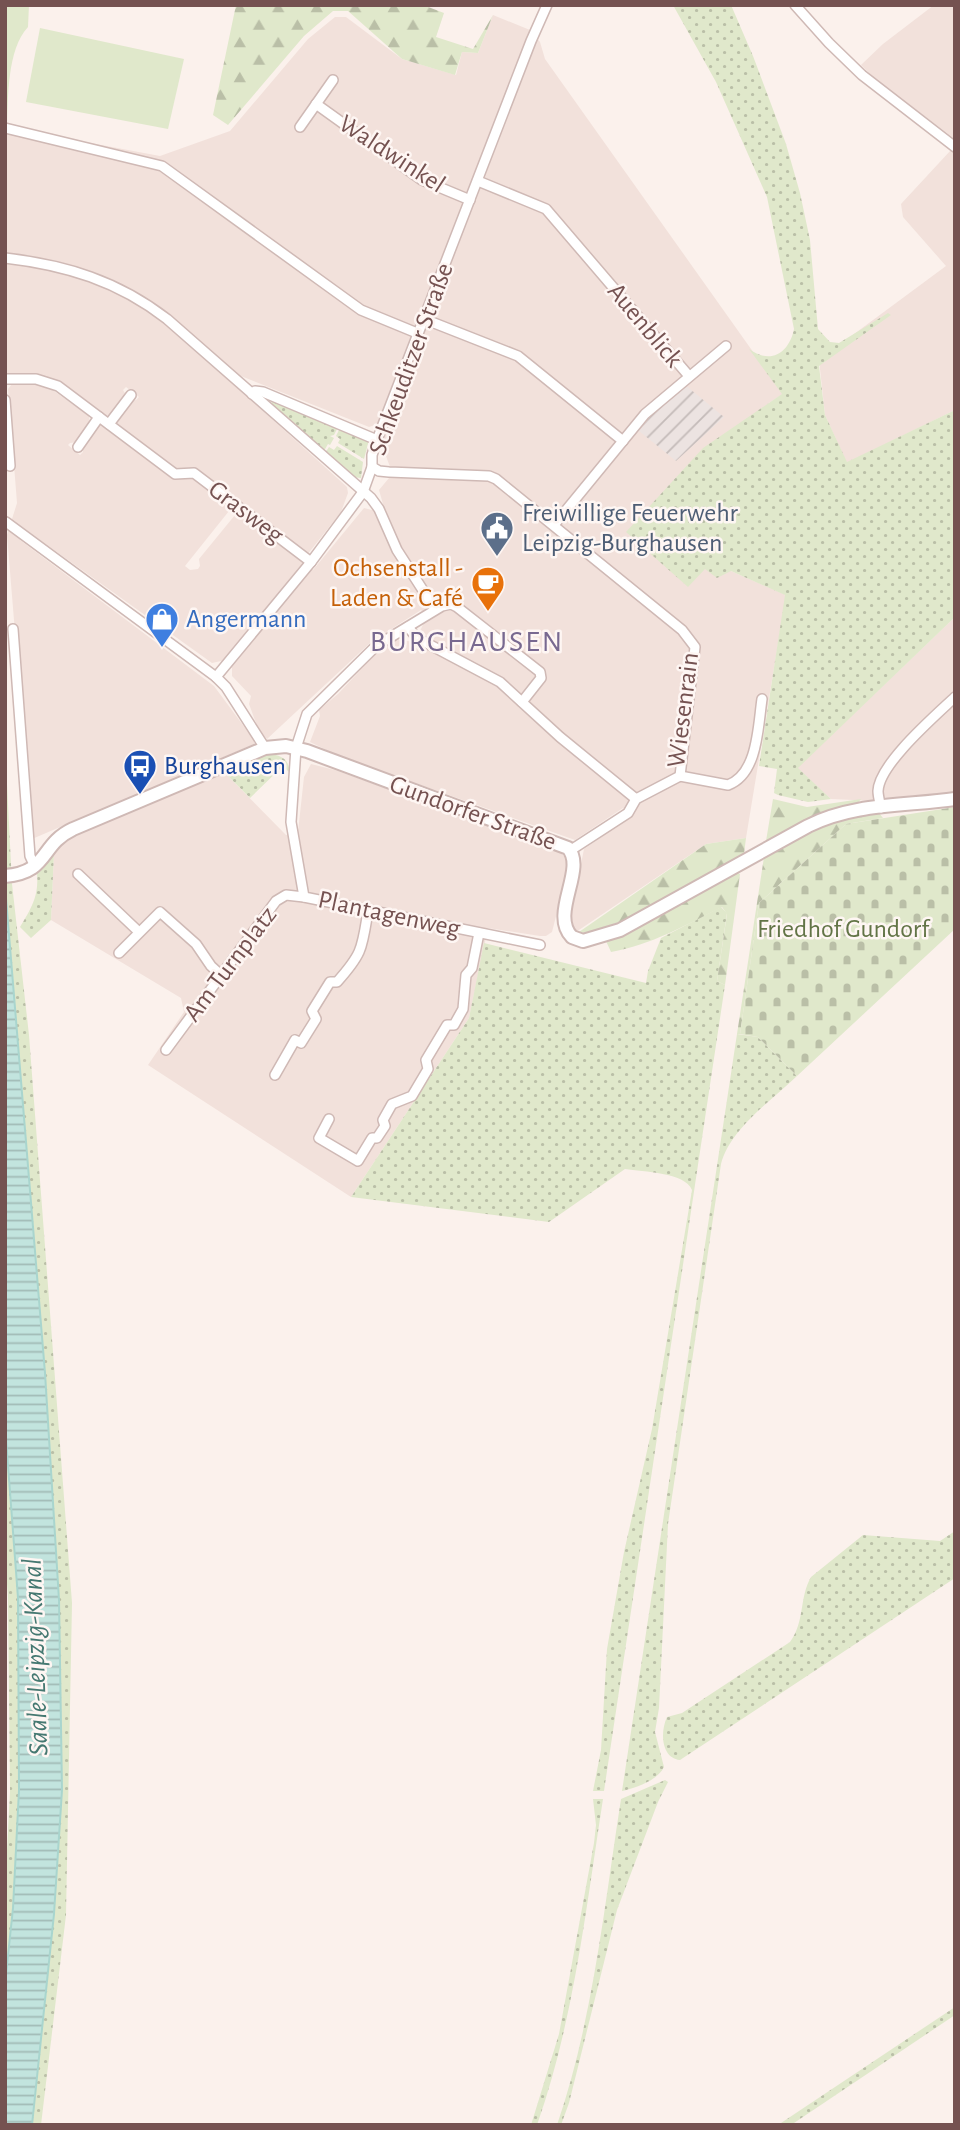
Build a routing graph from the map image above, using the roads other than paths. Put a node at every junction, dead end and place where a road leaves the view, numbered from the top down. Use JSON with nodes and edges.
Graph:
{"nodes":[{"id":1,"x":547,"y":5,"type":"edge"},
{"id":2,"x":795,"y":5,"type":"edge"},
{"id":3,"x":333,"y":80,"type":"dead end"},
{"id":4,"x":316,"y":104,"type":"junction"},
{"id":5,"x":300,"y":127,"type":"dead end"},
{"id":6,"x":5,"y":128,"type":"edge"},
{"id":7,"x":955,"y":147,"type":"edge"},
{"id":8,"x":478,"y":181,"type":"junction"},
{"id":9,"x":470,"y":200,"type":"junction"},
{"id":10,"x":5,"y":258,"type":"edge"},
{"id":11,"x":424,"y":319,"type":"junction"},
{"id":12,"x":417,"y":333,"type":"junction"},
{"id":13,"x":726,"y":346,"type":"dead end"},
{"id":14,"x":689,"y":376,"type":"junction"},
{"id":15,"x":5,"y":379,"type":"edge"},
{"id":16,"x":252,"y":394,"type":"junction"},
{"id":17,"x":131,"y":396,"type":"dead end"},
{"id":18,"x":5,"y":400,"type":"edge"},
{"id":19,"x":99,"y":417,"type":"junction"},
{"id":20,"x":109,"y":424,"type":"junction"},
{"id":21,"x":377,"y":440,"type":"junction"},
{"id":22,"x":623,"y":441,"type":"junction"},
{"id":23,"x":78,"y":447,"type":"dead end"},
{"id":24,"x":10,"y":466,"type":"dead end"},
{"id":25,"x":372,"y":467,"type":"junction"},
{"id":26,"x":363,"y":492,"type":"junction"},
{"id":27,"x":6,"y":522,"type":"edge"},
{"id":28,"x":554,"y":525,"type":"junction"},
{"id":29,"x":312,"y":562,"type":"junction"},
{"id":30,"x":435,"y":609,"type":"junction"},
{"id":31,"x":408,"y":627,"type":"junction"},
{"id":32,"x":13,"y":629,"type":"dead end"},
{"id":33,"x":216,"y":677,"type":"junction"},
{"id":34,"x":955,"y":697,"type":"edge"},
{"id":35,"x":762,"y":699,"type":"dead end"},
{"id":36,"x":522,"y":702,"type":"junction"},
{"id":37,"x":270,"y":747,"type":"junction"},
{"id":38,"x":296,"y":748,"type":"junction"},
{"id":39,"x":680,"y":776,"type":"junction"},
{"id":40,"x":636,"y":799,"type":"junction"},
{"id":41,"x":955,"y":799,"type":"edge"},
{"id":42,"x":881,"y":808,"type":"junction"},
{"id":43,"x":571,"y":850,"type":"junction"},
{"id":44,"x":35,"y":867,"type":"junction"},
{"id":45,"x":78,"y":874,"type":"dead end"},
{"id":46,"x":11,"y":875,"type":"edge"},
{"id":47,"x":304,"y":897,"type":"junction"},
{"id":48,"x":368,"y":911,"type":"junction"},
{"id":49,"x":139,"y":932,"type":"junction"},
{"id":50,"x":479,"y":933,"type":"junction"},
{"id":51,"x":540,"y":945,"type":"dead end"},
{"id":52,"x":119,"y":953,"type":"dead end"},
{"id":53,"x":221,"y":975,"type":"junction"},
{"id":54,"x":166,"y":1050,"type":"dead end"},
{"id":55,"x":275,"y":1075,"type":"dead end"},
{"id":56,"x":330,"y":1119,"type":"dead end"}],
"edges":[{"from":1,"to":8,"type":"street","name":"Schkeuditzer Straße"},
{"from":2,"to":7,"type":"street"},
{"from":3,"to":4,"type":"street","name":"Waldwinkel"},
{"from":4,"to":5,"type":"street","name":"Waldwinkel"},
{"from":4,"to":9,"type":"street","name":"Waldwinkel"},
{"from":6,"to":12,"type":"street"},
{"from":8,"to":9,"type":"street","name":"Schkeuditzer Straße"},
{"from":8,"to":14,"type":"street","name":"Auenblick"},
{"from":9,"to":11,"type":"street","name":"Schkeuditzer Straße"},
{"from":10,"to":16,"type":"street"},
{"from":11,"to":12,"type":"street","name":"Schkeuditzer Straße"},
{"from":11,"to":22,"type":"street"},
{"from":12,"to":21,"type":"street","name":"Schkeuditzer Straße"},
{"from":13,"to":14,"type":"street"},
{"from":14,"to":22,"type":"street","name":"Auenblick"},
{"from":15,"to":19,"type":"street","name":"Grasweg"},
{"from":16,"to":21,"type":"street"},
{"from":16,"to":26,"type":"street"},
{"from":17,"to":20,"type":"street"},
{"from":18,"to":24,"type":"street"},
{"from":19,"to":20,"type":"street","name":"Grasweg"},
{"from":19,"to":23,"type":"street"},
{"from":20,"to":29,"type":"street","name":"Grasweg"},
{"from":21,"to":25,"type":"street","name":"Schkeuditzer Straße"},
{"from":22,"to":28,"type":"street","name":"Auenblick"},
{"from":25,"to":26,"type":"street","name":"Schkeuditzer Straße"},
{"from":25,"to":28,"type":"street","name":"Wiesenrain"},
{"from":26,"to":29,"type":"street","name":"Schkeuditzer Straße"},
{"from":26,"to":30,"type":"street"},
{"from":27,"to":33,"type":"street"},
{"from":28,"to":39,"type":"street","name":"Wiesenrain"},
{"from":29,"to":33,"type":"street","name":"Schkeuditzer Straße"},
{"from":30,"to":31,"type":"street","name":"Plantagenweg"},
{"from":30,"to":36,"type":"street"},
{"from":31,"to":36,"type":"street"},
{"from":31,"to":38,"type":"street","name":"Plantagenweg"},
{"from":32,"to":44,"type":"street"},
{"from":33,"to":37,"type":"street"},
{"from":34,"to":42,"type":"street"},
{"from":35,"to":39,"type":"street"},
{"from":36,"to":40,"type":"street"},
{"from":37,"to":38,"type":"street","name":"Gundorfer Straße"},
{"from":37,"to":44,"type":"street"},
{"from":38,"to":43,"type":"street","name":"Gundorfer Straße"},
{"from":38,"to":47,"type":"street","name":"Plantagenweg"},
{"from":39,"to":40,"type":"street","name":"Wiesenrain"},
{"from":40,"to":43,"type":"street","name":"Wiesenrain"},
{"from":41,"to":42,"type":"street"},
{"from":42,"to":43,"type":"street","name":"Gundorfer Straße"},
{"from":44,"to":46,"type":"street"},
{"from":45,"to":49,"type":"street"},
{"from":47,"to":48,"type":"street","name":"Plantagenweg"},
{"from":47,"to":53,"type":"street","name":"Am Turnplatz"},
{"from":48,"to":50,"type":"street","name":"Plantagenweg"},
{"from":48,"to":55,"type":"street"},
{"from":49,"to":52,"type":"street"},
{"from":49,"to":53,"type":"street"},
{"from":50,"to":51,"type":"street","name":"Plantagenweg"},
{"from":50,"to":56,"type":"street"},
{"from":53,"to":54,"type":"street","name":"Am Turnplatz"}]}
